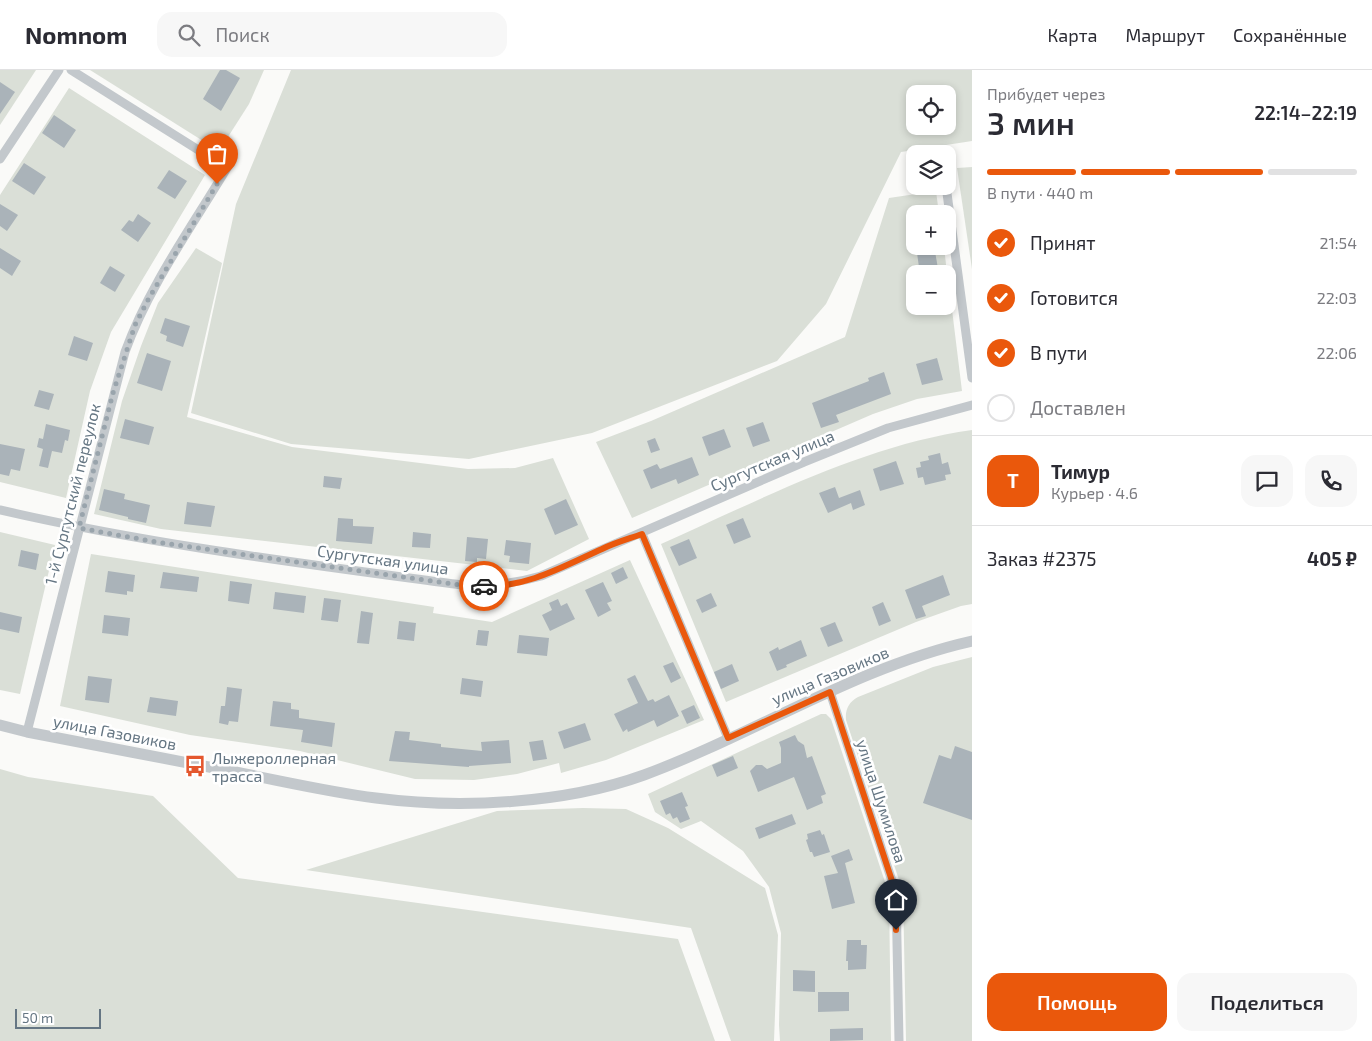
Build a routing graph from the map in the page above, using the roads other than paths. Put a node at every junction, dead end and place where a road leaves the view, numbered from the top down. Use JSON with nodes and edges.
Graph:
{"nodes":[{"id":1,"x":59,"y":70,"type":"edge"},
{"id":2,"x":70,"y":70,"type":"edge"},
{"id":3,"x":0,"y":159,"type":"edge"},
{"id":4,"x":947,"y":195,"type":"edge"},
{"id":5,"x":972,"y":378,"type":"edge"},
{"id":6,"x":972,"y":404,"type":"edge"},
{"id":7,"x":0,"y":510,"type":"edge"},
{"id":8,"x":79,"y":528,"type":"junction"},
{"id":9,"x":642,"y":534,"type":"junction"},
{"id":10,"x":972,"y":641,"type":"edge"},
{"id":11,"x":830,"y":692,"type":"junction"},
{"id":12,"x":0,"y":724,"type":"edge"},
{"id":13,"x":27,"y":732,"type":"junction"},
{"id":14,"x":728,"y":738,"type":"junction"},
{"id":15,"x":899,"y":1041,"type":"edge"}],
"edges":[{"from":1,"to":3,"type":"street"},
{"from":2,"to":8,"type":"street","name":"1-й Сургутский переулок"},
{"from":4,"to":5,"type":"street"},
{"from":6,"to":9,"type":"street","name":"Сургутская улица"},
{"from":7,"to":8,"type":"street","name":"Сургутская улица"},
{"from":8,"to":9,"type":"street","name":"Сургутская улица"},
{"from":8,"to":13,"type":"street","name":"1-й Сургутский переулок"},
{"from":9,"to":14,"type":"street"},
{"from":10,"to":11,"type":"street","name":"улица Газовиков"},
{"from":11,"to":14,"type":"street","name":"улица Газовиков"},
{"from":11,"to":15,"type":"street","name":"улица Шумилова"},
{"from":12,"to":13,"type":"street","name":"улица Газовиков"},
{"from":13,"to":14,"type":"street","name":"улица Газовиков"}]}
